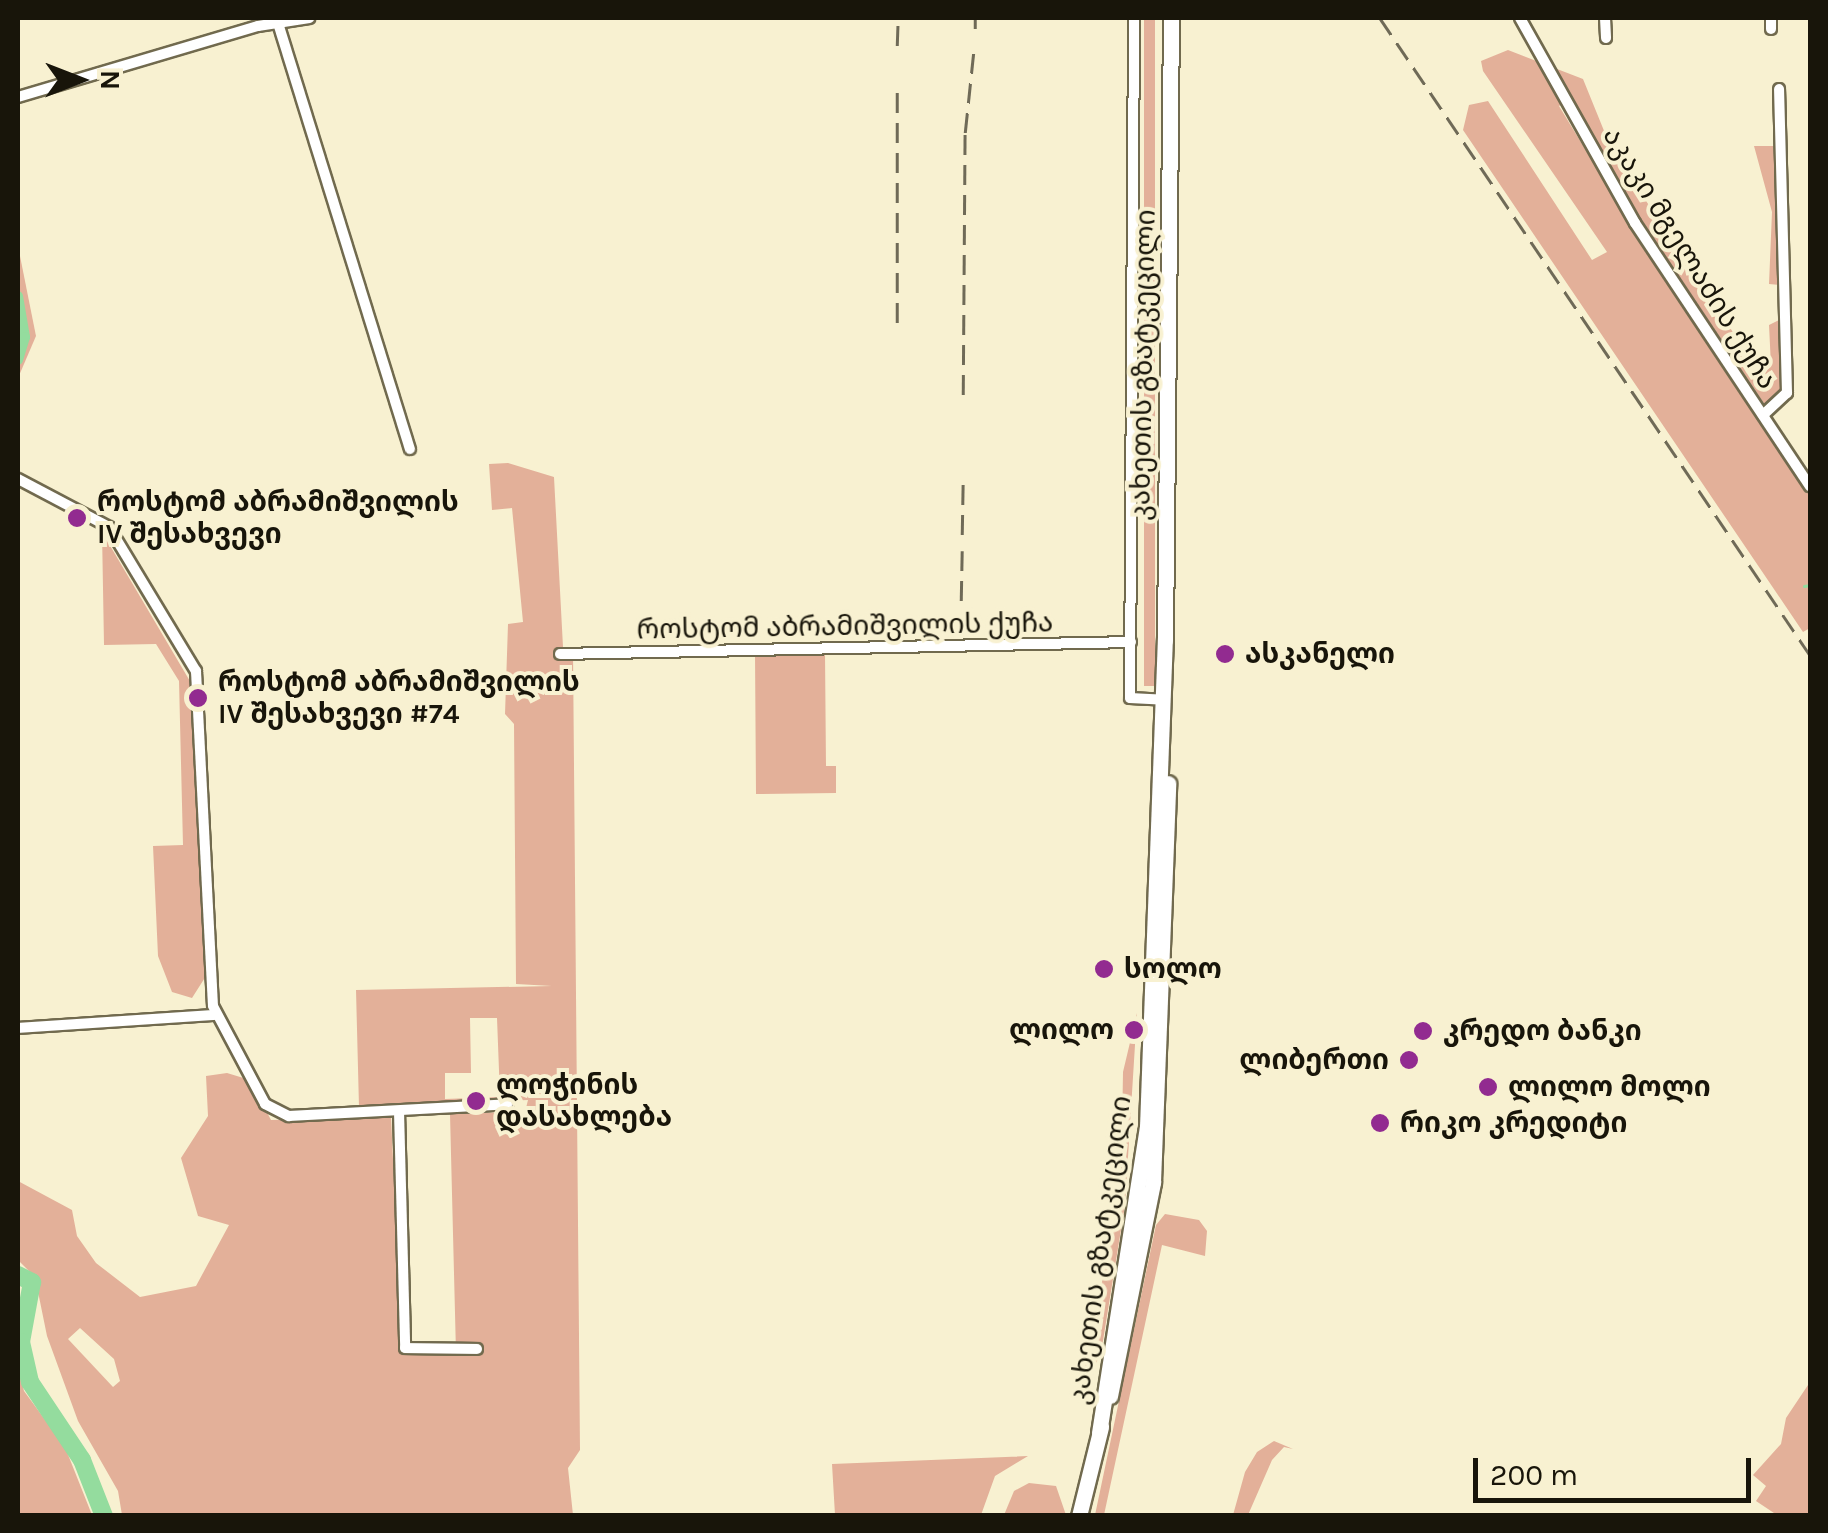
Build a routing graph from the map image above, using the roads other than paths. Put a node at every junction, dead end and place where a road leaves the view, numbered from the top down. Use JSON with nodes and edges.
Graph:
{"nodes":[{"id":1,"x":309,"y":18,"type":"edge"},
{"id":2,"x":1134,"y":18,"type":"edge"},
{"id":3,"x":1171,"y":18,"type":"edge"},
{"id":4,"x":1520,"y":18,"type":"edge"},
{"id":5,"x":1606,"y":18,"type":"edge"},
{"id":6,"x":278,"y":23,"type":"junction"},
{"id":7,"x":1606,"y":38,"type":"dead end"},
{"id":8,"x":1778,"y":90,"type":"dead end"},
{"id":9,"x":18,"y":97,"type":"edge"},
{"id":10,"x":1763,"y":415,"type":"junction"},
{"id":11,"x":410,"y":450,"type":"dead end"},
{"id":12,"x":18,"y":479,"type":"edge"},
{"id":13,"x":1810,"y":486,"type":"edge"},
{"id":14,"x":1131,"y":642,"type":"junction"},
{"id":15,"x":560,"y":654,"type":"dead end"},
{"id":16,"x":1164,"y":706,"type":"junction"},
{"id":17,"x":216,"y":1015,"type":"junction"},
{"id":18,"x":18,"y":1028,"type":"edge"},
{"id":19,"x":508,"y":1104,"type":"dead end"},
{"id":20,"x":399,"y":1111,"type":"junction"},
{"id":21,"x":477,"y":1348,"type":"dead end"},
{"id":22,"x":1079,"y":1516,"type":"edge"}],
"edges":[{"from":1,"to":6,"type":"street"},
{"from":2,"to":14,"type":"street"},
{"from":3,"to":16,"type":"highway","name":"კახეთის გზატკეცილი"},
{"from":4,"to":10,"type":"street","name":"აკაკი მგელაძის ქუჩა"},
{"from":5,"to":7,"type":"street"},
{"from":6,"to":9,"type":"street"},
{"from":6,"to":11,"type":"street"},
{"from":8,"to":10,"type":"street"},
{"from":10,"to":13,"type":"street","name":"აკაკი მგელაძის ქუჩა"},
{"from":12,"to":17,"type":"street"},
{"from":14,"to":15,"type":"street","name":"როსტომ აბრამიშვილის ქუჩა"},
{"from":14,"to":16,"type":"street"},
{"from":16,"to":22,"type":"highway","name":"კახეთის გზატკეცილი"},
{"from":17,"to":18,"type":"street"},
{"from":17,"to":20,"type":"street"},
{"from":19,"to":20,"type":"street"},
{"from":20,"to":21,"type":"street"}]}
